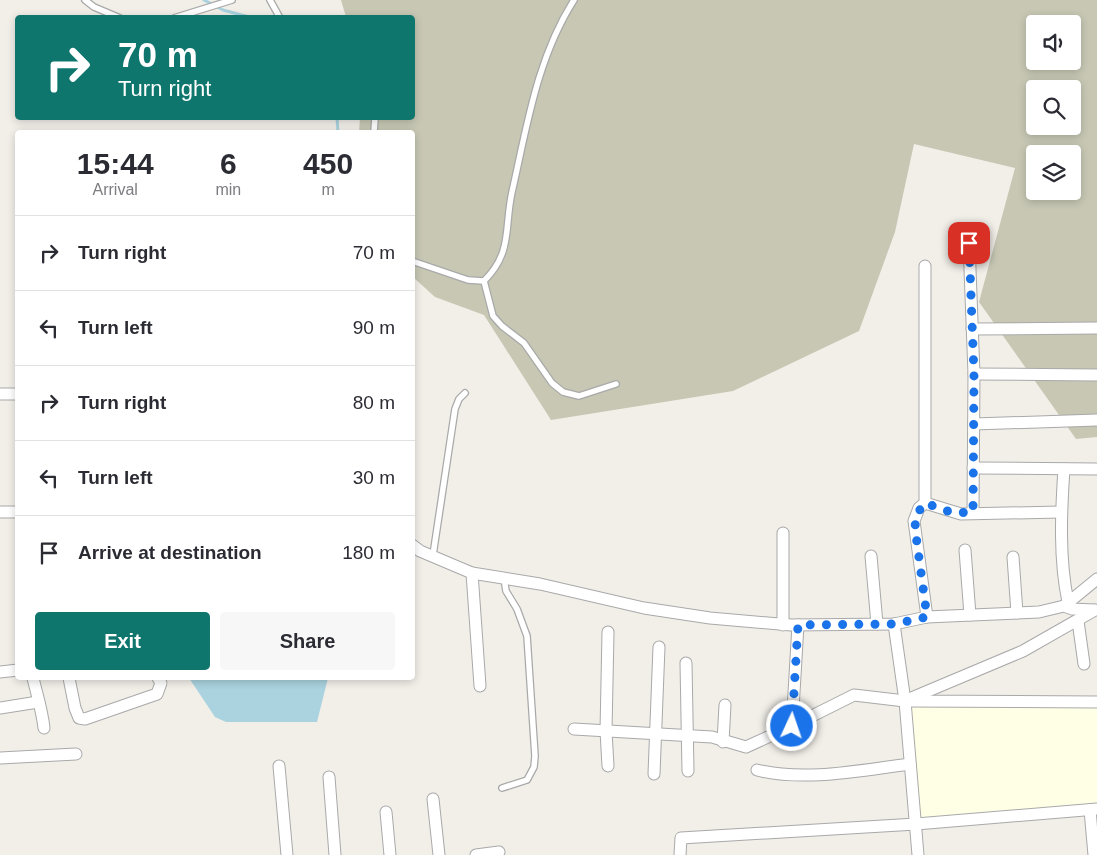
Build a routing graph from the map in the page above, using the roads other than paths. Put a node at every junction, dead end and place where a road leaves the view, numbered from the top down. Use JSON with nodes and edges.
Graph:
{"nodes":[{"id":1,"x":85,"y":0,"type":"edge"},
{"id":2,"x":232,"y":0,"type":"edge"},
{"id":3,"x":270,"y":0,"type":"edge"},
{"id":4,"x":574,"y":0,"type":"edge"},
{"id":5,"x":113,"y":15,"type":"edge"},
{"id":6,"x":184,"y":15,"type":"edge"},
{"id":7,"x":278,"y":15,"type":"edge"},
{"id":8,"x":969,"y":243,"type":"dead end"},
{"id":9,"x":415,"y":262,"type":"edge"},
{"id":10,"x":924,"y":266,"type":"dead end"},
{"id":11,"x":484,"y":281,"type":"junction"},
{"id":12,"x":1097,"y":328,"type":"edge"},
{"id":13,"x":972,"y":329,"type":"junction"},
{"id":14,"x":974,"y":374,"type":"junction"},
{"id":15,"x":1097,"y":375,"type":"edge"},
{"id":16,"x":616,"y":384,"type":"dead end"},
{"id":17,"x":465,"y":392,"type":"dead end"},
{"id":18,"x":0,"y":394,"type":"edge"},
{"id":19,"x":15,"y":394,"type":"edge"},
{"id":20,"x":1097,"y":420,"type":"edge"},
{"id":21,"x":974,"y":424,"type":"junction"},
{"id":22,"x":973,"y":468,"type":"junction"},
{"id":23,"x":1064,"y":469,"type":"junction"},
{"id":24,"x":1097,"y":469,"type":"edge"},
{"id":25,"x":925,"y":503,"type":"junction"},
{"id":26,"x":0,"y":512,"type":"edge"},
{"id":27,"x":15,"y":512,"type":"edge"},
{"id":28,"x":973,"y":512,"type":"junction"},
{"id":29,"x":1061,"y":512,"type":"junction"},
{"id":30,"x":783,"y":533,"type":"dead end"},
{"id":31,"x":415,"y":546,"type":"edge"},
{"id":32,"x":965,"y":550,"type":"dead end"},
{"id":33,"x":433,"y":555,"type":"junction"},
{"id":34,"x":871,"y":556,"type":"dead end"},
{"id":35,"x":1013,"y":557,"type":"dead end"},
{"id":36,"x":472,"y":573,"type":"junction"},
{"id":37,"x":504,"y":578,"type":"junction"},
{"id":38,"x":1097,"y":579,"type":"edge"},
{"id":39,"x":1066,"y":604,"type":"junction"},
{"id":40,"x":1096,"y":610,"type":"edge"},
{"id":41,"x":1018,"y":613,"type":"junction"},
{"id":42,"x":970,"y":615,"type":"junction"},
{"id":43,"x":927,"y":617,"type":"junction"},
{"id":44,"x":1078,"y":621,"type":"junction"},
{"id":45,"x":877,"y":624,"type":"junction"},
{"id":46,"x":894,"y":624,"type":"junction"},
{"id":47,"x":783,"y":625,"type":"junction"},
{"id":48,"x":798,"y":625,"type":"junction"},
{"id":49,"x":608,"y":632,"type":"dead end"},
{"id":50,"x":659,"y":647,"type":"dead end"},
{"id":51,"x":686,"y":663,"type":"dead end"},
{"id":52,"x":1084,"y":664,"type":"dead end"},
{"id":53,"x":15,"y":670,"type":"edge"},
{"id":54,"x":0,"y":672,"type":"edge"},
{"id":55,"x":33,"y":680,"type":"edge"},
{"id":56,"x":69,"y":680,"type":"edge"},
{"id":57,"x":159,"y":680,"type":"edge"},
{"id":58,"x":480,"y":686,"type":"dead end"},
{"id":59,"x":905,"y":700,"type":"junction"},
{"id":60,"x":38,"y":702,"type":"junction"},
{"id":61,"x":1097,"y":702,"type":"edge"},
{"id":62,"x":725,"y":705,"type":"dead end"},
{"id":63,"x":0,"y":708,"type":"edge"},
{"id":64,"x":792,"y":726,"type":"junction"},
{"id":65,"x":44,"y":728,"type":"dead end"},
{"id":66,"x":574,"y":729,"type":"dead end"},
{"id":67,"x":606,"y":731,"type":"junction"},
{"id":68,"x":655,"y":734,"type":"junction"},
{"id":69,"x":686,"y":736,"type":"junction"},
{"id":70,"x":723,"y":742,"type":"junction"},
{"id":71,"x":76,"y":754,"type":"dead end"},
{"id":72,"x":0,"y":758,"type":"edge"},
{"id":73,"x":910,"y":764,"type":"junction"},
{"id":74,"x":279,"y":766,"type":"dead end"},
{"id":75,"x":608,"y":766,"type":"dead end"},
{"id":76,"x":757,"y":770,"type":"dead end"},
{"id":77,"x":688,"y":772,"type":"dead end"},
{"id":78,"x":654,"y":774,"type":"dead end"},
{"id":79,"x":328,"y":777,"type":"dead end"},
{"id":80,"x":502,"y":788,"type":"dead end"},
{"id":81,"x":433,"y":799,"type":"dead end"},
{"id":82,"x":1093,"y":809,"type":"edge"},
{"id":83,"x":386,"y":812,"type":"dead end"},
{"id":84,"x":916,"y":824,"type":"junction"},
{"id":85,"x":499,"y":852,"type":"dead end"},
{"id":86,"x":288,"y":855,"type":"edge"},
{"id":87,"x":335,"y":855,"type":"edge"},
{"id":88,"x":390,"y":855,"type":"edge"},
{"id":89,"x":439,"y":855,"type":"edge"},
{"id":90,"x":476,"y":855,"type":"edge"},
{"id":91,"x":680,"y":855,"type":"edge"},
{"id":92,"x":918,"y":855,"type":"edge"},
{"id":93,"x":1088,"y":855,"type":"edge"},
{"id":94,"x":1094,"y":855,"type":"edge"}],
"edges":[{"from":1,"to":5,"type":"lane"},
{"from":2,"to":6,"type":"lane"},
{"from":3,"to":7,"type":"lane"},
{"from":4,"to":11,"type":"lane"},
{"from":8,"to":13,"type":"street"},
{"from":9,"to":11,"type":"lane"},
{"from":10,"to":25,"type":"street"},
{"from":11,"to":16,"type":"lane"},
{"from":12,"to":13,"type":"street"},
{"from":13,"to":14,"type":"street"},
{"from":14,"to":15,"type":"street"},
{"from":14,"to":21,"type":"street"},
{"from":17,"to":33,"type":"lane"},
{"from":18,"to":19,"type":"street"},
{"from":20,"to":21,"type":"street"},
{"from":21,"to":22,"type":"street"},
{"from":22,"to":23,"type":"street"},
{"from":22,"to":28,"type":"street"},
{"from":23,"to":24,"type":"street"},
{"from":23,"to":29,"type":"street"},
{"from":25,"to":28,"type":"street"},
{"from":25,"to":43,"type":"street"},
{"from":26,"to":27,"type":"street"},
{"from":28,"to":29,"type":"street"},
{"from":29,"to":39,"type":"street"},
{"from":30,"to":47,"type":"street"},
{"from":31,"to":33,"type":"street"},
{"from":32,"to":42,"type":"street"},
{"from":33,"to":36,"type":"street"},
{"from":34,"to":45,"type":"street"},
{"from":35,"to":41,"type":"street"},
{"from":36,"to":37,"type":"street"},
{"from":36,"to":58,"type":"street"},
{"from":37,"to":47,"type":"street"},
{"from":37,"to":80,"type":"lane"},
{"from":38,"to":39,"type":"street"},
{"from":39,"to":40,"type":"street"},
{"from":39,"to":41,"type":"street"},
{"from":40,"to":44,"type":"street"},
{"from":41,"to":42,"type":"street"},
{"from":42,"to":43,"type":"street"},
{"from":43,"to":46,"type":"street"},
{"from":44,"to":52,"type":"street"},
{"from":44,"to":59,"type":"street"},
{"from":45,"to":46,"type":"street"},
{"from":45,"to":48,"type":"street"},
{"from":46,"to":59,"type":"street"},
{"from":47,"to":48,"type":"street"},
{"from":48,"to":64,"type":"street"},
{"from":49,"to":67,"type":"street"},
{"from":50,"to":68,"type":"street"},
{"from":51,"to":69,"type":"street"},
{"from":53,"to":54,"type":"street"},
{"from":55,"to":60,"type":"street"},
{"from":56,"to":57,"type":"street"},
{"from":59,"to":61,"type":"street"},
{"from":59,"to":64,"type":"street"},
{"from":59,"to":73,"type":"street"},
{"from":60,"to":63,"type":"street"},
{"from":60,"to":65,"type":"street"},
{"from":62,"to":70,"type":"street"},
{"from":64,"to":70,"type":"street"},
{"from":66,"to":67,"type":"street"},
{"from":67,"to":68,"type":"street"},
{"from":67,"to":75,"type":"street"},
{"from":68,"to":69,"type":"street"},
{"from":68,"to":78,"type":"street"},
{"from":69,"to":70,"type":"street"},
{"from":69,"to":77,"type":"street"},
{"from":71,"to":72,"type":"street"},
{"from":73,"to":76,"type":"street"},
{"from":73,"to":84,"type":"street"},
{"from":74,"to":86,"type":"street"},
{"from":79,"to":87,"type":"street"},
{"from":81,"to":89,"type":"street"},
{"from":82,"to":84,"type":"street"},
{"from":82,"to":94,"type":"street"},
{"from":83,"to":88,"type":"street"},
{"from":84,"to":91,"type":"street"},
{"from":84,"to":92,"type":"street"},
{"from":85,"to":90,"type":"street"},
{"from":93,"to":94,"type":"street"}]}
